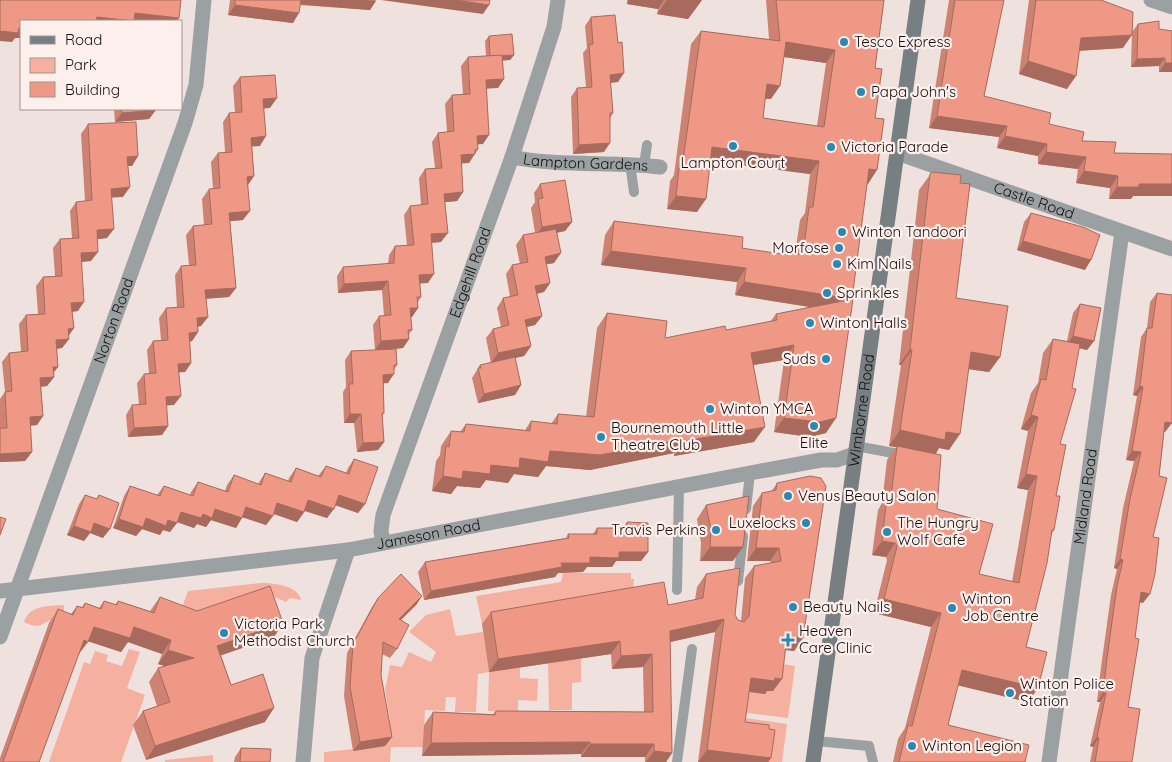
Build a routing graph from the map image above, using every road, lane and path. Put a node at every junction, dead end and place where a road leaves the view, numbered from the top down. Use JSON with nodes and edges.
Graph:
{"nodes":[{"id":1,"x":204,"y":0,"type":"edge"},
{"id":2,"x":558,"y":0,"type":"edge"},
{"id":3,"x":918,"y":0,"type":"edge"},
{"id":4,"x":1151,"y":0,"type":"edge"},
{"id":5,"x":1172,"y":7,"type":"edge"},
{"id":6,"x":647,"y":145,"type":"dead end"},
{"id":7,"x":897,"y":153,"type":"junction"},
{"id":8,"x":512,"y":157,"type":"junction"},
{"id":9,"x":638,"y":164,"type":"junction"},
{"id":10,"x":660,"y":167,"type":"dead end"},
{"id":11,"x":634,"y":192,"type":"dead end"},
{"id":12,"x":1122,"y":232,"type":"junction"},
{"id":13,"x":1172,"y":249,"type":"edge"},
{"id":14,"x":855,"y":450,"type":"junction"},
{"id":15,"x":911,"y":456,"type":"edge"},
{"id":16,"x":750,"y":473,"type":"junction"},
{"id":17,"x":679,"y":486,"type":"junction"},
{"id":18,"x":383,"y":543,"type":"junction"},
{"id":19,"x":348,"y":550,"type":"junction"},
{"id":20,"x":17,"y":589,"type":"junction"},
{"id":21,"x":737,"y":589,"type":"edge"},
{"id":22,"x":678,"y":590,"type":"dead end"},
{"id":23,"x":0,"y":591,"type":"edge"},
{"id":24,"x":0,"y":636,"type":"edge"},
{"id":25,"x":692,"y":649,"type":"dead end"},
{"id":26,"x":816,"y":741,"type":"junction"},
{"id":27,"x":303,"y":762,"type":"edge"},
{"id":28,"x":677,"y":762,"type":"edge"},
{"id":29,"x":813,"y":762,"type":"edge"},
{"id":30,"x":873,"y":762,"type":"edge"},
{"id":31,"x":1049,"y":762,"type":"edge"}],
"edges":[{"from":1,"to":20,"type":"street","name":"Norton Road"},
{"from":2,"to":8,"type":"street","name":"Edgehill Road"},
{"from":3,"to":7,"type":"street","name":"Wimborne Road"},
{"from":4,"to":5,"type":"street"},
{"from":6,"to":9,"type":"lane"},
{"from":7,"to":12,"type":"street","name":"Castle Road"},
{"from":7,"to":14,"type":"street","name":"Wimborne Road"},
{"from":8,"to":9,"type":"street","name":"Lampton Gardens"},
{"from":8,"to":18,"type":"street","name":"Edgehill Road"},
{"from":9,"to":10,"type":"street","name":"Lampton Gardens"},
{"from":9,"to":11,"type":"lane"},
{"from":12,"to":13,"type":"street","name":"Castle Road"},
{"from":12,"to":31,"type":"street","name":"Midland Road"},
{"from":14,"to":15,"type":"lane"},
{"from":14,"to":16,"type":"street","name":"Jameson Road"},
{"from":14,"to":26,"type":"street","name":"Wimborne Road"},
{"from":16,"to":17,"type":"street","name":"Jameson Road"},
{"from":16,"to":21,"type":"lane"},
{"from":17,"to":18,"type":"street","name":"Jameson Road"},
{"from":17,"to":22,"type":"lane"},
{"from":18,"to":19,"type":"street","name":"Jameson Road"},
{"from":19,"to":20,"type":"street","name":"Jameson Road"},
{"from":19,"to":27,"type":"street"},
{"from":20,"to":23,"type":"street","name":"Jameson Road"},
{"from":20,"to":24,"type":"street","name":"Norton Road"},
{"from":25,"to":28,"type":"lane"},
{"from":26,"to":29,"type":"street","name":"Wimborne Road"},
{"from":26,"to":30,"type":"lane"}]}
